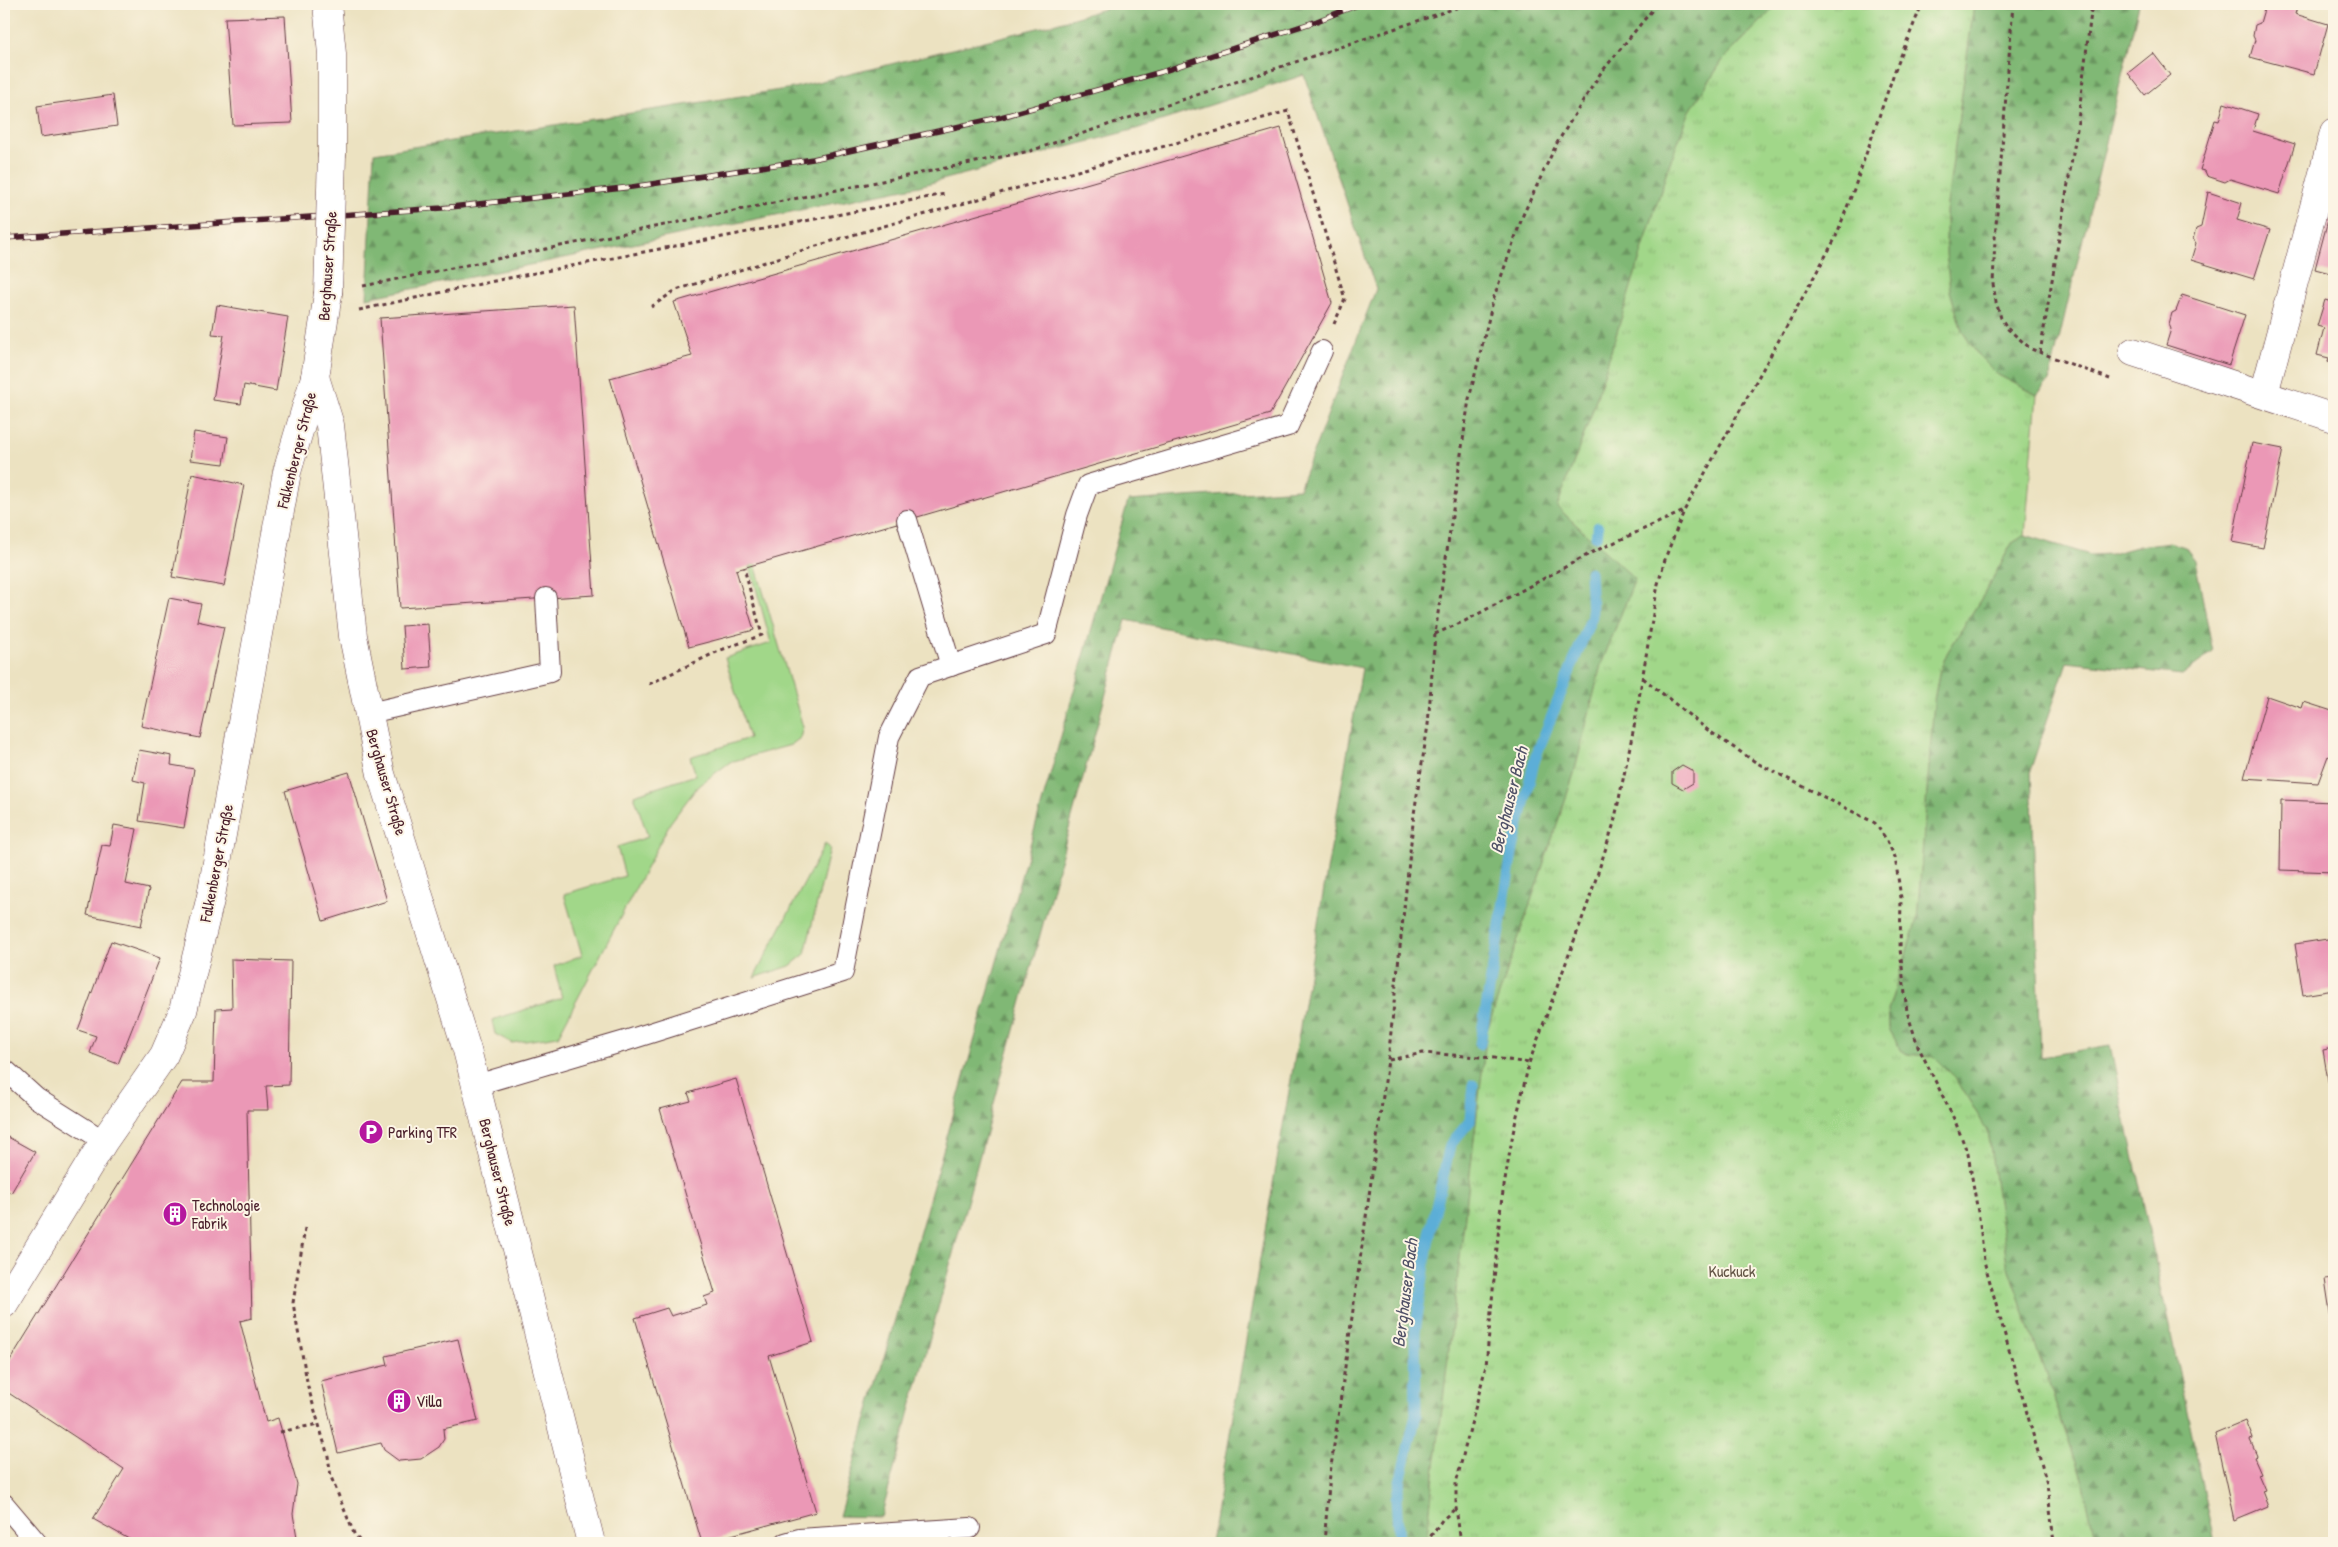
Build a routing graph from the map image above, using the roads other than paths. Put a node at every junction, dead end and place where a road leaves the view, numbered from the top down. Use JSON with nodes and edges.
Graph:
{"nodes":[{"id":1,"x":327,"y":4,"type":"edge"},
{"id":2,"x":2334,"y":132,"type":"edge"},
{"id":3,"x":1322,"y":351,"type":"road end"},
{"id":4,"x":2133,"y":352,"type":"dead end"},
{"id":5,"x":315,"y":377,"type":"junction"},
{"id":6,"x":2264,"y":394,"type":"junction"},
{"id":7,"x":2334,"y":418,"type":"edge"},
{"id":8,"x":907,"y":520,"type":"dead end"},
{"id":9,"x":546,"y":598,"type":"dead end"},
{"id":10,"x":951,"y":666,"type":"junction"},
{"id":11,"x":369,"y":713,"type":"junction"},
{"id":12,"x":4,"y":1069,"type":"edge"},
{"id":13,"x":476,"y":1085,"type":"junction"},
{"id":14,"x":104,"y":1142,"type":"junction"},
{"id":15,"x":4,"y":1304,"type":"edge"},
{"id":16,"x":4,"y":1504,"type":"edge"},
{"id":17,"x":970,"y":1528,"type":"dead end"},
{"id":18,"x":37,"y":1543,"type":"edge"},
{"id":19,"x":591,"y":1543,"type":"edge"},
{"id":20,"x":785,"y":1543,"type":"edge"}],
"edges":[{"from":1,"to":5,"type":"street","name":"Berghauser Straße","bridge":true},
{"from":2,"to":6,"type":"street"},
{"from":3,"to":10,"type":"lane"},
{"from":4,"to":6,"type":"street"},
{"from":5,"to":11,"type":"street","name":"Berghauser Straße"},
{"from":5,"to":14,"type":"street","name":"Falkenberger Straße"},
{"from":6,"to":7,"type":"street"},
{"from":8,"to":10,"type":"lane"},
{"from":9,"to":11,"type":"lane"},
{"from":10,"to":13,"type":"lane"},
{"from":11,"to":13,"type":"street","name":"Berghauser Straße"},
{"from":12,"to":14,"type":"lane"},
{"from":13,"to":19,"type":"street","name":"Berghauser Straße"},
{"from":14,"to":15,"type":"street","name":"Falkenberger Straße"},
{"from":16,"to":18,"type":"lane"},
{"from":17,"to":20,"type":"lane"}]}
